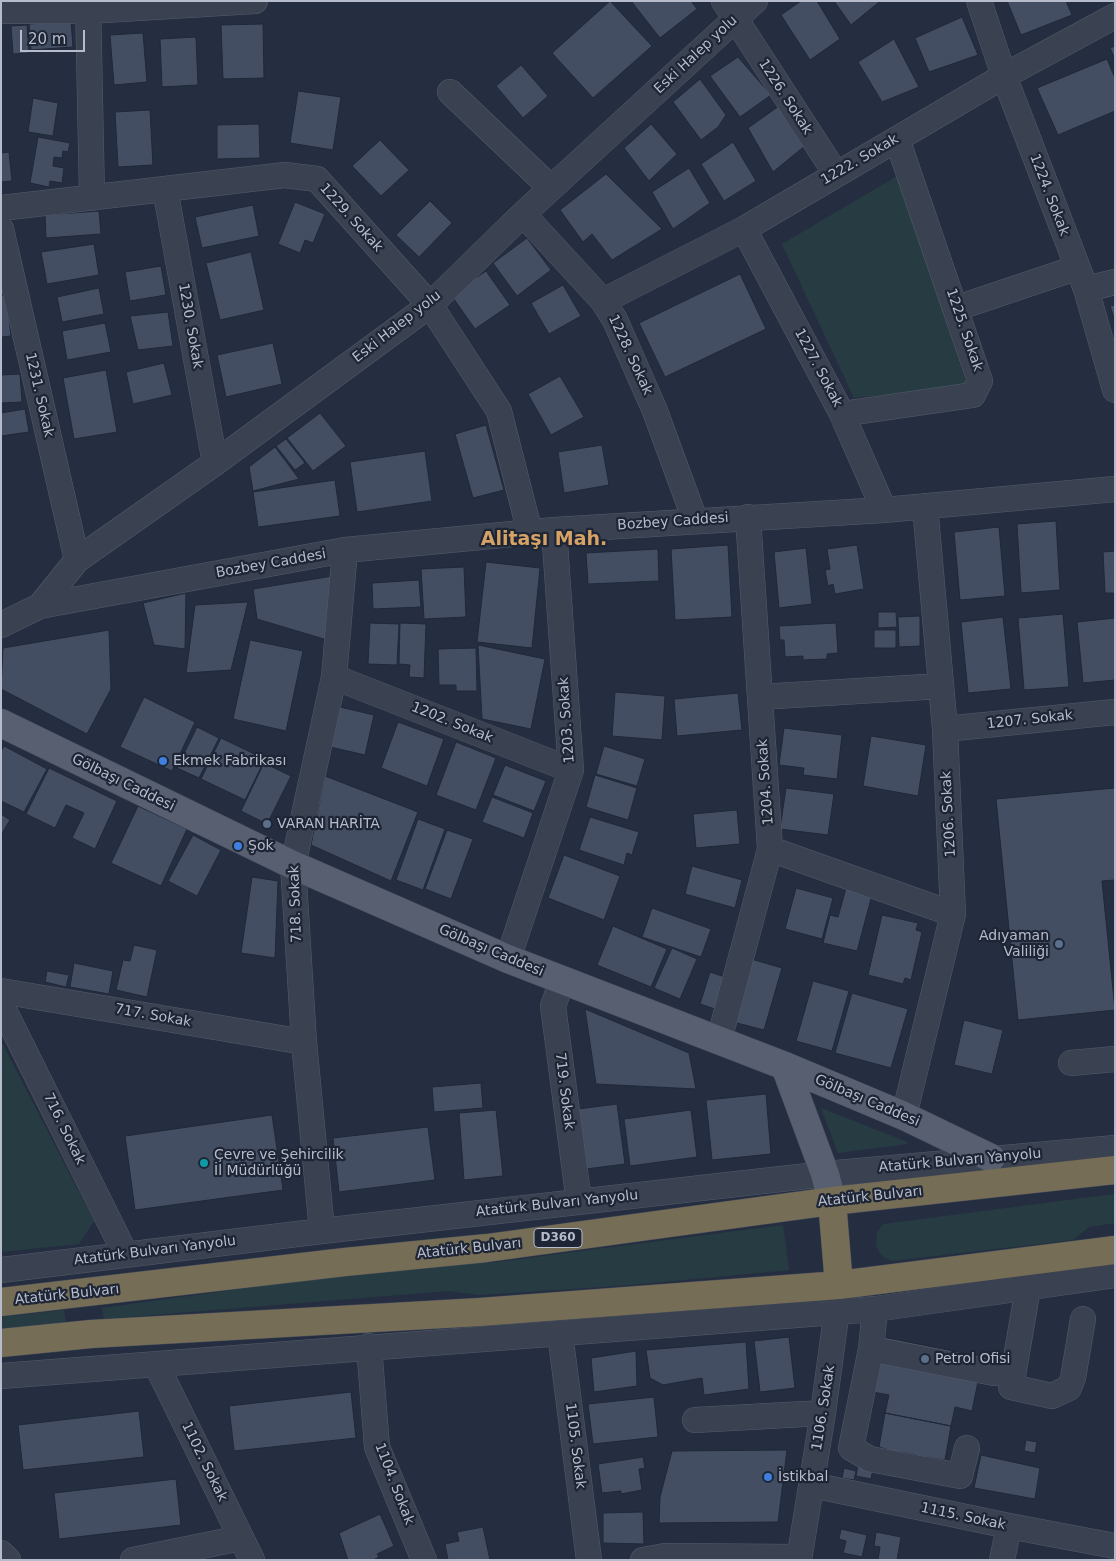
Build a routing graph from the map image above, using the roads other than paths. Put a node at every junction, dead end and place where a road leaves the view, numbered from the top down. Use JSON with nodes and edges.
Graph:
{"nodes":[{"id":1,"x":256,"y":1,"type":"edge"},
{"id":2,"x":755,"y":1,"type":"edge"},
{"id":3,"x":979,"y":1,"type":"edge"},
{"id":4,"x":88,"y":6,"type":"edge"},
{"id":5,"x":729,"y":10,"type":"edge"},
{"id":6,"x":1,"y":11,"type":"edge"},
{"id":7,"x":1115,"y":16,"type":"edge"},
{"id":8,"x":1004,"y":76,"type":"junction"},
{"id":9,"x":450,"y":92,"type":"dead end"},
{"id":10,"x":897,"y":139,"type":"junction"},
{"id":11,"x":836,"y":174,"type":"junction"},
{"id":12,"x":551,"y":188,"type":"junction"},
{"id":13,"x":165,"y":190,"type":"junction"},
{"id":14,"x":92,"y":198,"type":"junction"},
{"id":15,"x":1,"y":208,"type":"edge"},
{"id":16,"x":523,"y":214,"type":"junction"},
{"id":17,"x":1,"y":229,"type":"edge"},
{"id":18,"x":744,"y":229,"type":"junction"},
{"id":19,"x":1081,"y":278,"type":"junction"},
{"id":20,"x":1115,"y":282,"type":"edge"},
{"id":21,"x":603,"y":301,"type":"junction"},
{"id":22,"x":430,"y":305,"type":"junction"},
{"id":23,"x":957,"y":308,"type":"junction"},
{"id":24,"x":1115,"y":390,"type":"edge"},
{"id":25,"x":842,"y":414,"type":"junction"},
{"id":26,"x":215,"y":463,"type":"junction"},
{"id":27,"x":1115,"y":489,"type":"edge"},
{"id":28,"x":925,"y":506,"type":"junction"},
{"id":29,"x":884,"y":510,"type":"junction"},
{"id":30,"x":748,"y":517,"type":"junction"},
{"id":31,"x":695,"y":520,"type":"junction"},
{"id":32,"x":554,"y":530,"type":"junction"},
{"id":33,"x":530,"y":533,"type":"junction"},
{"id":34,"x":345,"y":550,"type":"junction"},
{"id":35,"x":77,"y":560,"type":"junction"},
{"id":36,"x":40,"y":606,"type":"junction"},
{"id":37,"x":1,"y":624,"type":"edge"},
{"id":38,"x":334,"y":676,"type":"junction"},
{"id":39,"x":941,"y":686,"type":"junction"},
{"id":40,"x":760,"y":697,"type":"junction"},
{"id":41,"x":1115,"y":712,"type":"edge"},
{"id":42,"x":1,"y":723,"type":"edge"},
{"id":43,"x":945,"y":729,"type":"junction"},
{"id":44,"x":571,"y":770,"type":"junction"},
{"id":45,"x":770,"y":849,"type":"junction"},
{"id":46,"x":293,"y":865,"type":"junction"},
{"id":47,"x":954,"y":914,"type":"junction"},
{"id":48,"x":508,"y":959,"type":"junction"},
{"id":49,"x":562,"y":981,"type":"junction"},
{"id":50,"x":1,"y":991,"type":"edge"},
{"id":51,"x":1,"y":1004,"type":"edge"},
{"id":52,"x":719,"y":1040,"type":"junction"},
{"id":53,"x":304,"y":1042,"type":"junction"},
{"id":54,"x":1115,"y":1059,"type":"edge"},
{"id":55,"x":1071,"y":1063,"type":"dead end"},
{"id":56,"x":785,"y":1066,"type":"junction"},
{"id":57,"x":904,"y":1116,"type":"junction"},
{"id":58,"x":1115,"y":1148,"type":"edge"},
{"id":59,"x":991,"y":1158,"type":"junction"},
{"id":60,"x":1115,"y":1170,"type":"edge"},
{"id":61,"x":825,"y":1174,"type":"junction"},
{"id":62,"x":832,"y":1201,"type":"junction"},
{"id":63,"x":579,"y":1202,"type":"junction"},
{"id":64,"x":322,"y":1231,"type":"junction"},
{"id":65,"x":1115,"y":1250,"type":"edge"},
{"id":66,"x":126,"y":1254,"type":"junction"},
{"id":67,"x":1,"y":1270,"type":"edge"},
{"id":68,"x":1115,"y":1276,"type":"edge"},
{"id":69,"x":839,"y":1285,"type":"junction"},
{"id":70,"x":1028,"y":1288,"type":"junction"},
{"id":71,"x":1,"y":1302,"type":"edge"},
{"id":72,"x":875,"y":1309,"type":"junction"},
{"id":73,"x":838,"y":1312,"type":"junction"},
{"id":74,"x":1083,"y":1319,"type":"dead end"},
{"id":75,"x":560,"y":1333,"type":"junction"},
{"id":76,"x":1,"y":1343,"type":"edge"},
{"id":77,"x":369,"y":1346,"type":"junction"},
{"id":78,"x":870,"y":1349,"type":"junction"},
{"id":79,"x":156,"y":1364,"type":"junction"},
{"id":80,"x":1013,"y":1368,"type":"junction"},
{"id":81,"x":1,"y":1376,"type":"edge"},
{"id":82,"x":823,"y":1413,"type":"junction"},
{"id":83,"x":695,"y":1420,"type":"dead end"},
{"id":84,"x":967,"y":1448,"type":"dead end"},
{"id":85,"x":812,"y":1485,"type":"junction"},
{"id":86,"x":1009,"y":1526,"type":"junction"},
{"id":87,"x":1115,"y":1546,"type":"edge"},
{"id":88,"x":246,"y":1549,"type":"edge"},
{"id":89,"x":1,"y":1553,"type":"edge"},
{"id":90,"x":799,"y":1558,"type":"edge"},
{"id":91,"x":8,"y":1560,"type":"edge"},
{"id":92,"x":133,"y":1560,"type":"edge"},
{"id":93,"x":424,"y":1560,"type":"edge"},
{"id":94,"x":590,"y":1560,"type":"edge"},
{"id":95,"x":642,"y":1560,"type":"edge"},
{"id":96,"x":1002,"y":1560,"type":"edge"}],
"edges":[{"from":1,"to":4,"type":"street"},
{"from":2,"to":5,"type":"street","name":"Eski Halep yolu"},
{"from":3,"to":8,"type":"street","name":"1224. Sokak"},
{"from":4,"to":6,"type":"street"},
{"from":4,"to":14,"type":"street"},
{"from":5,"to":11,"type":"street","name":"1226. Sokak"},
{"from":5,"to":12,"type":"street","name":"Eski Halep yolu"},
{"from":7,"to":8,"type":"street","name":"1222. Sokak"},
{"from":8,"to":10,"type":"street","name":"1222. Sokak"},
{"from":8,"to":19,"type":"street","name":"1224. Sokak"},
{"from":9,"to":12,"type":"street"},
{"from":10,"to":11,"type":"street","name":"1222. Sokak"},
{"from":10,"to":23,"type":"street","name":"1225. Sokak"},
{"from":11,"to":18,"type":"street","name":"1222. Sokak"},
{"from":12,"to":16,"type":"street","name":"Eski Halep yolu"},
{"from":13,"to":14,"type":"street","name":"1229. Sokak"},
{"from":13,"to":22,"type":"street","name":"1229. Sokak"},
{"from":13,"to":26,"type":"street","name":"1230. Sokak"},
{"from":14,"to":15,"type":"street","name":"1229. Sokak"},
{"from":16,"to":21,"type":"street","name":"1228. Sokak"},
{"from":16,"to":22,"type":"street","name":"Eski Halep yolu"},
{"from":17,"to":35,"type":"street","name":"1231. Sokak"},
{"from":18,"to":21,"type":"street","name":"1222. Sokak"},
{"from":18,"to":25,"type":"street","name":"1227. Sokak"},
{"from":19,"to":20,"type":"street"},
{"from":19,"to":23,"type":"street"},
{"from":19,"to":24,"type":"street","name":"1224. Sokak"},
{"from":21,"to":31,"type":"street","name":"1228. Sokak"},
{"from":22,"to":26,"type":"street","name":"Eski Halep yolu"},
{"from":22,"to":33,"type":"street","name":"1229. Sokak"},
{"from":23,"to":25,"type":"street","name":"1225. Sokak"},
{"from":25,"to":29,"type":"street","name":"1227. Sokak"},
{"from":26,"to":35,"type":"street","name":"Eski Halep yolu"},
{"from":27,"to":28,"type":"street","name":"Bozbey Caddesi"},
{"from":28,"to":29,"type":"street","name":"Bozbey Caddesi"},
{"from":28,"to":39,"type":"street","name":"1206. Sokak"},
{"from":29,"to":30,"type":"street","name":"Bozbey Caddesi"},
{"from":30,"to":31,"type":"street","name":"Bozbey Caddesi"},
{"from":30,"to":40,"type":"street","name":"1204. Sokak"},
{"from":31,"to":32,"type":"street","name":"Bozbey Caddesi"},
{"from":32,"to":33,"type":"street","name":"Bozbey Caddesi"},
{"from":32,"to":44,"type":"street","name":"1203. Sokak"},
{"from":33,"to":34,"type":"street","name":"Bozbey Caddesi"},
{"from":34,"to":36,"type":"street","name":"Bozbey Caddesi"},
{"from":34,"to":38,"type":"street","name":"718. Sokak"},
{"from":35,"to":36,"type":"street","name":"Eski Halep yolu"},
{"from":36,"to":37,"type":"street","name":"Bozbey Caddesi"},
{"from":38,"to":44,"type":"street","name":"1202. Sokak"},
{"from":38,"to":46,"type":"street","name":"718. Sokak"},
{"from":39,"to":40,"type":"street"},
{"from":39,"to":43,"type":"street","name":"1206. Sokak"},
{"from":40,"to":45,"type":"street","name":"1204. Sokak"},
{"from":41,"to":43,"type":"street","name":"1207. Sokak"},
{"from":42,"to":46,"type":"main road","name":"Gölbaşı Caddesi"},
{"from":43,"to":47,"type":"street","name":"1206. Sokak"},
{"from":44,"to":48,"type":"street","name":"1203. Sokak"},
{"from":45,"to":47,"type":"street"},
{"from":45,"to":52,"type":"street","name":"1204. Sokak"},
{"from":46,"to":48,"type":"main road","name":"Gölbaşı Caddesi"},
{"from":46,"to":53,"type":"street","name":"718. Sokak"},
{"from":47,"to":57,"type":"street","name":"1206. Sokak"},
{"from":48,"to":49,"type":"main road","name":"Gölbaşı Caddesi"},
{"from":49,"to":52,"type":"main road","name":"Gölbaşı Caddesi"},
{"from":49,"to":63,"type":"street","name":"719. Sokak"},
{"from":50,"to":53,"type":"street","name":"717. Sokak"},
{"from":51,"to":66,"type":"street","name":"716. Sokak"},
{"from":52,"to":56,"type":"main road","name":"Gölbaşı Caddesi"},
{"from":53,"to":64,"type":"street","name":"718. Sokak"},
{"from":54,"to":55,"type":"street"},
{"from":56,"to":57,"type":"main road","name":"Gölbaşı Caddesi"},
{"from":56,"to":61,"type":"main road"},
{"from":57,"to":59,"type":"main road","name":"Gölbaşı Caddesi"},
{"from":58,"to":59,"type":"street","name":"Atatürk Bulvarı Yanyolu"},
{"from":59,"to":61,"type":"street","name":"Atatürk Bulvarı Yanyolu"},
{"from":60,"to":62,"type":"highway","name":"Atatürk Bulvarı","number":"D360"},
{"from":61,"to":62,"type":"main road"},
{"from":61,"to":63,"type":"street","name":"Atatürk Bulvarı Yanyolu"},
{"from":62,"to":69,"type":"highway"},
{"from":62,"to":71,"type":"highway","name":"Atatürk Bulvarı","number":"D360"},
{"from":63,"to":64,"type":"street","name":"Atatürk Bulvarı Yanyolu"},
{"from":64,"to":66,"type":"street","name":"Atatürk Bulvarı Yanyolu"},
{"from":65,"to":69,"type":"highway"},
{"from":66,"to":67,"type":"street","name":"Atatürk Bulvarı Yanyolu"},
{"from":68,"to":70,"type":"street"},
{"from":69,"to":73,"type":"street","name":"1106. Sokak"},
{"from":69,"to":76,"type":"highway"},
{"from":70,"to":72,"type":"street"},
{"from":70,"to":80,"type":"street"},
{"from":72,"to":73,"type":"street"},
{"from":72,"to":78,"type":"street"},
{"from":73,"to":75,"type":"street"},
{"from":73,"to":82,"type":"street","name":"1106. Sokak"},
{"from":74,"to":80,"type":"street"},
{"from":75,"to":77,"type":"street"},
{"from":75,"to":94,"type":"street","name":"1105. Sokak"},
{"from":77,"to":79,"type":"street"},
{"from":77,"to":93,"type":"street","name":"1104. Sokak"},
{"from":78,"to":80,"type":"street"},
{"from":78,"to":84,"type":"street"},
{"from":79,"to":81,"type":"street"},
{"from":79,"to":88,"type":"street","name":"1102. Sokak"},
{"from":82,"to":83,"type":"street"},
{"from":82,"to":85,"type":"street","name":"1106. Sokak"},
{"from":85,"to":86,"type":"street","name":"1115. Sokak"},
{"from":85,"to":90,"type":"street","name":"1106. Sokak"},
{"from":86,"to":87,"type":"street","name":"1115. Sokak"},
{"from":86,"to":96,"type":"street"},
{"from":88,"to":92,"type":"street"},
{"from":89,"to":91,"type":"street"},
{"from":90,"to":95,"type":"street"}]}
